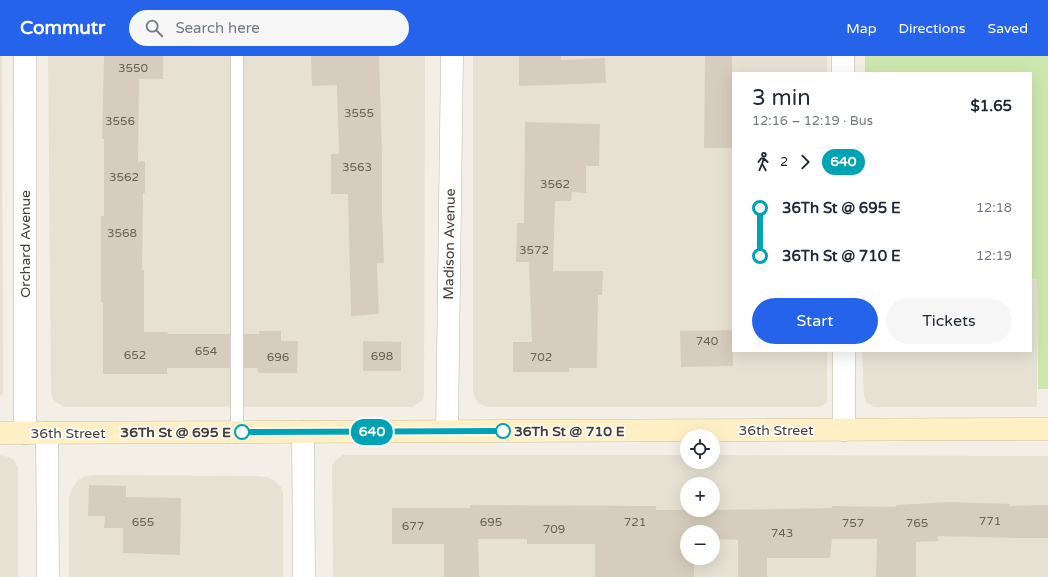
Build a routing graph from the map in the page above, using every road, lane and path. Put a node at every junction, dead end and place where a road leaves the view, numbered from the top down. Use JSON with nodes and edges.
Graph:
{"nodes":[{"id":1,"x":25,"y":56,"type":"edge"},
{"id":2,"x":237,"y":56,"type":"edge"},
{"id":3,"x":452,"y":56,"type":"edge"},
{"id":4,"x":843,"y":56,"type":"edge"},
{"id":5,"x":843,"y":72,"type":"edge"},
{"id":6,"x":844,"y":352,"type":"edge"},
{"id":7,"x":1048,"y":429,"type":"edge"},
{"id":8,"x":844,"y":430,"type":"junction"},
{"id":9,"x":447,"y":431,"type":"junction"},
{"id":10,"x":237,"y":432,"type":"junction"},
{"id":11,"x":302,"y":432,"type":"junction"},
{"id":12,"x":0,"y":433,"type":"edge"},
{"id":13,"x":25,"y":433,"type":"junction"},
{"id":14,"x":47,"y":433,"type":"junction"},
{"id":15,"x":48,"y":577,"type":"edge"},
{"id":16,"x":304,"y":577,"type":"edge"}],
"edges":[{"from":1,"to":13,"type":"street","name":"Orchard Avenue"},
{"from":2,"to":10,"type":"lane"},
{"from":3,"to":9,"type":"street","name":"Madison Avenue"},
{"from":4,"to":5,"type":"street"},
{"from":6,"to":8,"type":"street"},
{"from":7,"to":8,"type":"main road","name":"36th Street"},
{"from":8,"to":9,"type":"main road","name":"36th Street"},
{"from":9,"to":11,"type":"main road","name":"36th Street"},
{"from":10,"to":11,"type":"main road","name":"36th Street"},
{"from":10,"to":14,"type":"main road","name":"36th Street"},
{"from":11,"to":16,"type":"street"},
{"from":12,"to":13,"type":"main road","name":"36th Street"},
{"from":13,"to":14,"type":"main road","name":"36th Street"},
{"from":14,"to":15,"type":"street"}]}
